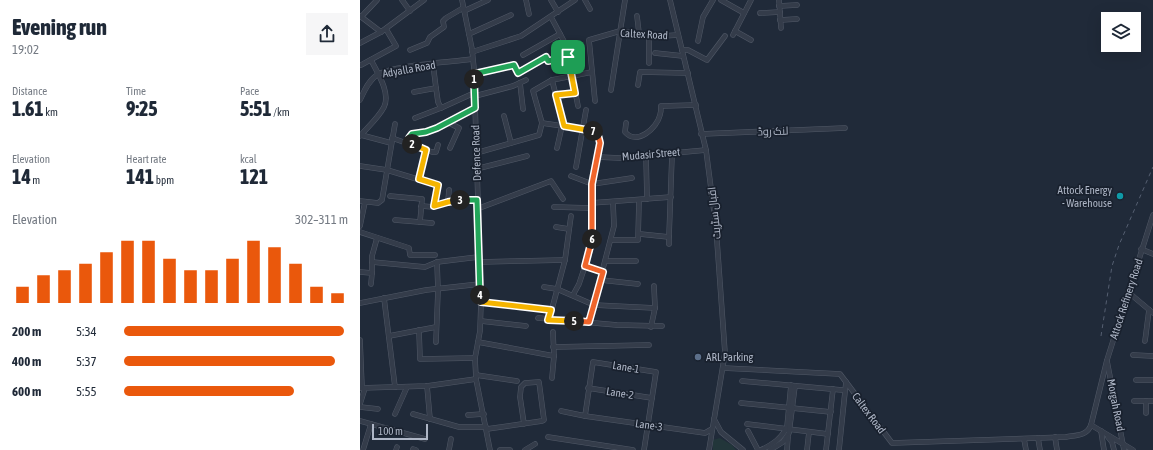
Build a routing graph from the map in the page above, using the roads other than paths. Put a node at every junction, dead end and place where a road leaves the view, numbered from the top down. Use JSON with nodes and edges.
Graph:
{"nodes":[{"id":1,"x":377,"y":0,"type":"edge"},
{"id":2,"x":402,"y":0,"type":"edge"},
{"id":3,"x":424,"y":0,"type":"edge"},
{"id":4,"x":462,"y":0,"type":"edge"},
{"id":5,"x":488,"y":0,"type":"edge"},
{"id":6,"x":526,"y":0,"type":"edge"},
{"id":7,"x":551,"y":0,"type":"edge"},
{"id":8,"x":575,"y":0,"type":"edge"},
{"id":9,"x":585,"y":0,"type":"edge"},
{"id":10,"x":625,"y":0,"type":"edge"},
{"id":11,"x":670,"y":0,"type":"edge"},
{"id":12,"x":713,"y":0,"type":"edge"},
{"id":13,"x":721,"y":0,"type":"edge"},
{"id":14,"x":751,"y":0,"type":"edge"},
{"id":15,"x":778,"y":0,"type":"edge"},
{"id":16,"x":797,"y":5,"type":"dead end"},
{"id":17,"x":779,"y":6,"type":"junction"},
{"id":18,"x":463,"y":9,"type":"junction"},
{"id":19,"x":590,"y":9,"type":"dead end"},
{"id":20,"x":410,"y":11,"type":"junction"},
{"id":21,"x":558,"y":12,"type":"junction"},
{"id":22,"x":780,"y":12,"type":"junction"},
{"id":23,"x":744,"y":13,"type":"junction"},
{"id":24,"x":760,"y":13,"type":"dead end"},
{"id":25,"x":529,"y":14,"type":"dead end"},
{"id":26,"x":512,"y":15,"type":"dead end"},
{"id":27,"x":360,"y":16,"type":"edge"},
{"id":28,"x":637,"y":16,"type":"dead end"},
{"id":29,"x":551,"y":17,"type":"junction"},
{"id":30,"x":798,"y":18,"type":"dead end"},
{"id":31,"x":780,"y":20,"type":"junction"},
{"id":32,"x":781,"y":28,"type":"dead end"},
{"id":33,"x":386,"y":29,"type":"junction"},
{"id":34,"x":620,"y":31,"type":"junction"},
{"id":35,"x":381,"y":32,"type":"junction"},
{"id":36,"x":638,"y":33,"type":"junction"},
{"id":37,"x":469,"y":34,"type":"junction"},
{"id":38,"x":560,"y":34,"type":"junction"},
{"id":39,"x":648,"y":35,"type":"junction"},
{"id":40,"x":678,"y":35,"type":"junction"},
{"id":41,"x":725,"y":36,"type":"dead end"},
{"id":42,"x":751,"y":40,"type":"dead end"},
{"id":43,"x":698,"y":41,"type":"dead end"},
{"id":44,"x":360,"y":44,"type":"edge"},
{"id":45,"x":410,"y":50,"type":"dead end"},
{"id":46,"x":682,"y":50,"type":"junction"},
{"id":47,"x":472,"y":52,"type":"junction"},
{"id":48,"x":655,"y":53,"type":"dead end"},
{"id":49,"x":523,"y":55,"type":"dead end"},
{"id":50,"x":683,"y":56,"type":"junction"},
{"id":51,"x":568,"y":57,"type":"junction"},
{"id":52,"x":472,"y":59,"type":"junction"},
{"id":53,"x":371,"y":60,"type":"junction"},
{"id":54,"x":649,"y":63,"type":"dead end"},
{"id":55,"x":361,"y":64,"type":"dead end"},
{"id":56,"x":433,"y":64,"type":"junction"},
{"id":57,"x":592,"y":72,"type":"junction"},
{"id":58,"x":688,"y":73,"type":"junction"},
{"id":59,"x":378,"y":74,"type":"junction"},
{"id":60,"x":474,"y":74,"type":"junction"},
{"id":61,"x":572,"y":77,"type":"junction"},
{"id":62,"x":526,"y":80,"type":"dead end"},
{"id":63,"x":552,"y":80,"type":"junction"},
{"id":64,"x":520,"y":83,"type":"junction"},
{"id":65,"x":638,"y":85,"type":"dead end"},
{"id":66,"x":436,"y":88,"type":"junction"},
{"id":67,"x":610,"y":90,"type":"dead end"},
{"id":68,"x":414,"y":92,"type":"dead end"},
{"id":69,"x":575,"y":93,"type":"junction"},
{"id":70,"x":475,"y":94,"type":"junction"},
{"id":71,"x":556,"y":95,"type":"junction"},
{"id":72,"x":360,"y":100,"type":"edge"},
{"id":73,"x":595,"y":101,"type":"dead end"},
{"id":74,"x":696,"y":105,"type":"junction"},
{"id":75,"x":578,"y":106,"type":"dead end"},
{"id":76,"x":441,"y":108,"type":"junction"},
{"id":77,"x":475,"y":108,"type":"junction"},
{"id":78,"x":523,"y":108,"type":"dead end"},
{"id":79,"x":586,"y":110,"type":"dead end"},
{"id":80,"x":504,"y":116,"type":"dead end"},
{"id":81,"x":415,"y":118,"type":"dead end"},
{"id":82,"x":447,"y":122,"type":"junction"},
{"id":83,"x":542,"y":123,"type":"junction"},
{"id":84,"x":626,"y":123,"type":"dead end"},
{"id":85,"x":395,"y":124,"type":"dead end"},
{"id":86,"x":563,"y":126,"type":"junction"},
{"id":87,"x":845,"y":128,"type":"dead end"},
{"id":88,"x":584,"y":129,"type":"junction"},
{"id":89,"x":701,"y":134,"type":"junction"},
{"id":90,"x":360,"y":136,"type":"edge"},
{"id":91,"x":392,"y":141,"type":"junction"},
{"id":92,"x":408,"y":143,"type":"junction"},
{"id":93,"x":511,"y":143,"type":"junction"},
{"id":94,"x":438,"y":145,"type":"dead end"},
{"id":95,"x":450,"y":148,"type":"dead end"},
{"id":96,"x":557,"y":148,"type":"dead end"},
{"id":97,"x":426,"y":150,"type":"junction"},
{"id":98,"x":706,"y":150,"type":"junction"},
{"id":99,"x":476,"y":153,"type":"junction"},
{"id":100,"x":670,"y":153,"type":"junction"},
{"id":101,"x":646,"y":154,"type":"junction"},
{"id":102,"x":527,"y":156,"type":"dead end"},
{"id":103,"x":597,"y":157,"type":"junction"},
{"id":104,"x":360,"y":166,"type":"edge"},
{"id":105,"x":576,"y":167,"type":"dead end"},
{"id":106,"x":476,"y":169,"type":"junction"},
{"id":107,"x":386,"y":170,"type":"junction"},
{"id":108,"x":571,"y":176,"type":"dead end"},
{"id":109,"x":632,"y":178,"type":"dead end"},
{"id":110,"x":419,"y":179,"type":"junction"},
{"id":111,"x":592,"y":184,"type":"junction"},
{"id":112,"x":449,"y":190,"type":"dead end"},
{"id":113,"x":390,"y":196,"type":"dead end"},
{"id":114,"x":671,"y":197,"type":"junction"},
{"id":115,"x":563,"y":199,"type":"dead end"},
{"id":116,"x":648,"y":199,"type":"junction"},
{"id":117,"x":477,"y":200,"type":"junction"},
{"id":118,"x":639,"y":200,"type":"junction"},
{"id":119,"x":363,"y":202,"type":"edge"},
{"id":120,"x":448,"y":202,"type":"junction"},
{"id":121,"x":613,"y":202,"type":"junction"},
{"id":122,"x":421,"y":206,"type":"junction"},
{"id":123,"x":434,"y":206,"type":"junction"},
{"id":124,"x":591,"y":206,"type":"junction"},
{"id":125,"x":554,"y":207,"type":"dead end"},
{"id":126,"x":478,"y":210,"type":"junction"},
{"id":127,"x":1153,"y":215,"type":"edge"},
{"id":128,"x":571,"y":216,"type":"dead end"},
{"id":129,"x":395,"y":220,"type":"dead end"},
{"id":130,"x":420,"y":222,"type":"junction"},
{"id":131,"x":432,"y":223,"type":"dead end"},
{"id":132,"x":360,"y":226,"type":"edge"},
{"id":133,"x":556,"y":227,"type":"dead end"},
{"id":134,"x":569,"y":229,"type":"junction"},
{"id":135,"x":360,"y":232,"type":"edge"},
{"id":136,"x":1150,"y":232,"type":"edge"},
{"id":137,"x":640,"y":234,"type":"junction"},
{"id":138,"x":669,"y":237,"type":"junction"},
{"id":139,"x":377,"y":238,"type":"junction"},
{"id":140,"x":611,"y":240,"type":"junction"},
{"id":141,"x":669,"y":244,"type":"dead end"},
{"id":142,"x":1142,"y":250,"type":"junction"},
{"id":143,"x":1153,"y":254,"type":"edge"},
{"id":144,"x":435,"y":255,"type":"dead end"},
{"id":145,"x":479,"y":260,"type":"junction"},
{"id":146,"x":565,"y":260,"type":"junction"},
{"id":147,"x":606,"y":261,"type":"junction"},
{"id":148,"x":636,"y":261,"type":"dead end"},
{"id":149,"x":372,"y":262,"type":"junction"},
{"id":150,"x":437,"y":262,"type":"junction"},
{"id":151,"x":585,"y":266,"type":"junction"},
{"id":152,"x":360,"y":272,"type":"edge"},
{"id":153,"x":603,"y":272,"type":"junction"},
{"id":154,"x":372,"y":273,"type":"junction"},
{"id":155,"x":601,"y":280,"type":"junction"},
{"id":156,"x":371,"y":284,"type":"dead end"},
{"id":157,"x":480,"y":284,"type":"junction"},
{"id":158,"x":638,"y":284,"type":"dead end"},
{"id":159,"x":654,"y":286,"type":"dead end"},
{"id":160,"x":544,"y":287,"type":"dead end"},
{"id":161,"x":557,"y":289,"type":"junction"},
{"id":162,"x":438,"y":290,"type":"junction"},
{"id":163,"x":1128,"y":292,"type":"junction"},
{"id":164,"x":573,"y":295,"type":"junction"},
{"id":165,"x":384,"y":298,"type":"junction"},
{"id":166,"x":481,"y":302,"type":"junction"},
{"id":167,"x":360,"y":303,"type":"edge"},
{"id":168,"x":594,"y":305,"type":"junction"},
{"id":169,"x":655,"y":308,"type":"junction"},
{"id":170,"x":551,"y":310,"type":"junction"},
{"id":171,"x":1151,"y":311,"type":"edge"},
{"id":172,"x":538,"y":318,"type":"dead end"},
{"id":173,"x":548,"y":320,"type":"junction"},
{"id":174,"x":481,"y":321,"type":"junction"},
{"id":175,"x":589,"y":322,"type":"junction"},
{"id":176,"x":526,"y":326,"type":"dead end"},
{"id":177,"x":651,"y":326,"type":"junction"},
{"id":178,"x":662,"y":326,"type":"dead end"},
{"id":179,"x":436,"y":327,"type":"junction"},
{"id":180,"x":419,"y":330,"type":"junction"},
{"id":181,"x":553,"y":332,"type":"dead end"},
{"id":182,"x":389,"y":336,"type":"junction"},
{"id":183,"x":360,"y":340,"type":"edge"},
{"id":184,"x":1145,"y":341,"type":"dead end"},
{"id":185,"x":436,"y":342,"type":"dead end"},
{"id":186,"x":478,"y":342,"type":"junction"},
{"id":187,"x":649,"y":345,"type":"dead end"},
{"id":188,"x":553,"y":347,"type":"junction"},
{"id":189,"x":1133,"y":355,"type":"dead end"},
{"id":190,"x":554,"y":356,"type":"junction"},
{"id":191,"x":1153,"y":356,"type":"edge"},
{"id":192,"x":475,"y":358,"type":"junction"},
{"id":193,"x":1106,"y":360,"type":"junction"},
{"id":194,"x":723,"y":368,"type":"junction"},
{"id":195,"x":476,"y":377,"type":"junction"},
{"id":196,"x":552,"y":378,"type":"dead end"},
{"id":197,"x":1136,"y":380,"type":"dead end"},
{"id":198,"x":1153,"y":380,"type":"edge"},
{"id":199,"x":517,"y":381,"type":"dead end"},
{"id":200,"x":742,"y":381,"type":"dead end"},
{"id":201,"x":846,"y":382,"type":"junction"},
{"id":202,"x":427,"y":386,"type":"junction"},
{"id":203,"x":793,"y":386,"type":"junction"},
{"id":204,"x":395,"y":387,"type":"junction"},
{"id":205,"x":407,"y":387,"type":"junction"},
{"id":206,"x":362,"y":388,"type":"edge"},
{"id":207,"x":588,"y":388,"type":"junction"},
{"id":208,"x":833,"y":389,"type":"junction"},
{"id":209,"x":842,"y":390,"type":"dead end"},
{"id":210,"x":652,"y":398,"type":"junction"},
{"id":211,"x":1134,"y":400,"type":"dead end"},
{"id":212,"x":1146,"y":401,"type":"junction"},
{"id":213,"x":1153,"y":401,"type":"edge"},
{"id":214,"x":741,"y":403,"type":"dead end"},
{"id":215,"x":360,"y":405,"type":"edge"},
{"id":216,"x":791,"y":408,"type":"junction"},
{"id":217,"x":378,"y":409,"type":"dead end"},
{"id":218,"x":561,"y":411,"type":"dead end"},
{"id":219,"x":831,"y":412,"type":"junction"},
{"id":220,"x":1146,"y":413,"type":"dead end"},
{"id":221,"x":395,"y":414,"type":"dead end"},
{"id":222,"x":414,"y":414,"type":"dead end"},
{"id":223,"x":484,"y":414,"type":"junction"},
{"id":224,"x":468,"y":415,"type":"dead end"},
{"id":225,"x":584,"y":416,"type":"junction"},
{"id":226,"x":430,"y":419,"type":"junction"},
{"id":227,"x":714,"y":419,"type":"junction"},
{"id":228,"x":360,"y":421,"type":"edge"},
{"id":229,"x":371,"y":424,"type":"junction"},
{"id":230,"x":524,"y":424,"type":"junction"},
{"id":231,"x":648,"y":424,"type":"junction"},
{"id":232,"x":746,"y":424,"type":"dead end"},
{"id":233,"x":1091,"y":425,"type":"junction"},
{"id":234,"x":487,"y":428,"type":"junction"},
{"id":235,"x":712,"y":429,"type":"junction"},
{"id":236,"x":788,"y":429,"type":"junction"},
{"id":237,"x":748,"y":431,"type":"dead end"},
{"id":238,"x":809,"y":432,"type":"junction"},
{"id":239,"x":1101,"y":432,"type":"junction"},
{"id":240,"x":828,"y":434,"type":"junction"},
{"id":241,"x":788,"y":435,"type":"junction"},
{"id":242,"x":1106,"y":435,"type":"junction"},
{"id":243,"x":1055,"y":437,"type":"junction"},
{"id":244,"x":548,"y":438,"type":"dead end"},
{"id":245,"x":1038,"y":438,"type":"junction"},
{"id":246,"x":425,"y":439,"type":"dead end"},
{"id":247,"x":451,"y":439,"type":"dead end"},
{"id":248,"x":1024,"y":439,"type":"junction"},
{"id":249,"x":535,"y":444,"type":"dead end"},
{"id":250,"x":1124,"y":447,"type":"edge"},
{"id":251,"x":363,"y":450,"type":"edge"},
{"id":252,"x":449,"y":450,"type":"edge"},
{"id":253,"x":490,"y":450,"type":"edge"},
{"id":254,"x":500,"y":450,"type":"edge"},
{"id":255,"x":510,"y":450,"type":"edge"},
{"id":256,"x":525,"y":450,"type":"edge"},
{"id":257,"x":633,"y":450,"type":"edge"},
{"id":258,"x":644,"y":450,"type":"edge"},
{"id":259,"x":709,"y":450,"type":"edge"},
{"id":260,"x":743,"y":450,"type":"edge"},
{"id":261,"x":758,"y":450,"type":"edge"},
{"id":262,"x":761,"y":450,"type":"edge"},
{"id":263,"x":770,"y":450,"type":"edge"},
{"id":264,"x":787,"y":450,"type":"edge"},
{"id":265,"x":807,"y":450,"type":"edge"},
{"id":266,"x":826,"y":450,"type":"edge"},
{"id":267,"x":839,"y":450,"type":"edge"},
{"id":268,"x":1026,"y":450,"type":"edge"},
{"id":269,"x":1040,"y":450,"type":"edge"},
{"id":270,"x":1057,"y":450,"type":"edge"},
{"id":271,"x":1104,"y":450,"type":"edge"},
{"id":272,"x":1114,"y":450,"type":"edge"},
{"id":273,"x":1133,"y":450,"type":"edge"}],
"edges":[{"from":1,"to":27,"type":"street"},
{"from":2,"to":20,"type":"street"},
{"from":3,"to":20,"type":"street"},
{"from":4,"to":18,"type":"street","name":"Defence Road"},
{"from":5,"to":18,"type":"street"},
{"from":6,"to":25,"type":"street"},
{"from":7,"to":21,"type":"street"},
{"from":8,"to":21,"type":"street"},
{"from":9,"to":19,"type":"street"},
{"from":10,"to":34,"type":"street"},
{"from":11,"to":40,"type":"street","name":"اقبال سٹریٹ"},
{"from":12,"to":43,"type":"street"},
{"from":13,"to":23,"type":"street"},
{"from":14,"to":23,"type":"street"},
{"from":15,"to":17,"type":"street"},
{"from":16,"to":17,"type":"street"},
{"from":17,"to":22,"type":"street"},
{"from":18,"to":37,"type":"street","name":"Defence Road"},
{"from":18,"to":45,"type":"street"},
{"from":20,"to":33,"type":"street"},
{"from":21,"to":29,"type":"street"},
{"from":22,"to":24,"type":"street"},
{"from":22,"to":31,"type":"street"},
{"from":23,"to":42,"type":"street"},
{"from":26,"to":37,"type":"street"},
{"from":27,"to":35,"type":"street"},
{"from":28,"to":36,"type":"street"},
{"from":29,"to":38,"type":"street"},
{"from":29,"to":47,"type":"street"},
{"from":30,"to":31,"type":"street"},
{"from":31,"to":32,"type":"street"},
{"from":33,"to":35,"type":"street"},
{"from":33,"to":53,"type":"street"},
{"from":34,"to":36,"type":"street","name":"Caltex Road"},
{"from":34,"to":57,"type":"street","name":"Caltex Road"},
{"from":34,"to":67,"type":"street"},
{"from":35,"to":44,"type":"street"},
{"from":36,"to":39,"type":"street","name":"Caltex Road"},
{"from":37,"to":47,"type":"street","name":"Defence Road"},
{"from":38,"to":49,"type":"street"},
{"from":38,"to":51,"type":"street"},
{"from":39,"to":40,"type":"street","name":"Caltex Road"},
{"from":39,"to":54,"type":"street"},
{"from":40,"to":46,"type":"street","name":"اقبال سٹریٹ"},
{"from":41,"to":46,"type":"street"},
{"from":46,"to":50,"type":"street","name":"اقبال سٹریٹ"},
{"from":47,"to":52,"type":"street","name":"Defence Road"},
{"from":48,"to":50,"type":"street"},
{"from":50,"to":58,"type":"street","name":"اقبال سٹریٹ"},
{"from":51,"to":60,"type":"street"},
{"from":51,"to":61,"type":"street"},
{"from":52,"to":56,"type":"street","name":"Adyalla Road"},
{"from":52,"to":60,"type":"street","name":"Defence Road"},
{"from":53,"to":55,"type":"street"},
{"from":53,"to":59,"type":"street"},
{"from":56,"to":59,"type":"street","name":"Adyalla Road"},
{"from":56,"to":66,"type":"street"},
{"from":57,"to":61,"type":"street"},
{"from":57,"to":73,"type":"street"},
{"from":58,"to":65,"type":"street"},
{"from":58,"to":74,"type":"street","name":"اقبال سٹریٹ"},
{"from":59,"to":72,"type":"street","name":"Adyalla Road"},
{"from":59,"to":90,"type":"street"},
{"from":60,"to":70,"type":"street","name":"Defence Road"},
{"from":61,"to":63,"type":"street"},
{"from":61,"to":69,"type":"street"},
{"from":62,"to":64,"type":"street"},
{"from":63,"to":71,"type":"street"},
{"from":63,"to":83,"type":"street"},
{"from":64,"to":70,"type":"street"},
{"from":64,"to":78,"type":"street"},
{"from":66,"to":68,"type":"street"},
{"from":66,"to":76,"type":"street"},
{"from":69,"to":71,"type":"street"},
{"from":69,"to":75,"type":"street"},
{"from":70,"to":76,"type":"street"},
{"from":70,"to":77,"type":"street","name":"Defence Road"},
{"from":71,"to":86,"type":"street"},
{"from":74,"to":84,"type":"street"},
{"from":74,"to":89,"type":"street","name":"اقبال سٹریٹ"},
{"from":76,"to":81,"type":"street"},
{"from":77,"to":82,"type":"street"},
{"from":77,"to":99,"type":"street","name":"Defence Road"},
{"from":79,"to":88,"type":"street"},
{"from":80,"to":93,"type":"street"},
{"from":82,"to":92,"type":"street"},
{"from":82,"to":95,"type":"street"},
{"from":83,"to":86,"type":"street"},
{"from":83,"to":93,"type":"street"},
{"from":85,"to":91,"type":"street"},
{"from":86,"to":88,"type":"street"},
{"from":86,"to":96,"type":"street"},
{"from":87,"to":89,"type":"street","name":"لنک روڈ"},
{"from":88,"to":103,"type":"street"},
{"from":88,"to":105,"type":"street"},
{"from":89,"to":98,"type":"street","name":"اقبال سٹریٹ"},
{"from":90,"to":91,"type":"street"},
{"from":91,"to":92,"type":"street"},
{"from":91,"to":107,"type":"street"},
{"from":92,"to":97,"type":"street"},
{"from":93,"to":99,"type":"street"},
{"from":94,"to":97,"type":"street"},
{"from":97,"to":110,"type":"street"},
{"from":98,"to":100,"type":"street","name":"Mudasir Street"},
{"from":98,"to":194,"type":"street","name":"اقبال سٹریٹ"},
{"from":99,"to":106,"type":"street","name":"Defence Road"},
{"from":100,"to":101,"type":"street","name":"Mudasir Street"},
{"from":100,"to":114,"type":"street"},
{"from":101,"to":103,"type":"street","name":"Mudasir Street"},
{"from":101,"to":116,"type":"street"},
{"from":102,"to":106,"type":"street"},
{"from":103,"to":111,"type":"street"},
{"from":104,"to":107,"type":"street"},
{"from":106,"to":117,"type":"street","name":"Defence Road"},
{"from":107,"to":110,"type":"street"},
{"from":107,"to":119,"type":"street"},
{"from":108,"to":111,"type":"street"},
{"from":109,"to":111,"type":"street"},
{"from":110,"to":123,"type":"street"},
{"from":111,"to":124,"type":"street"},
{"from":112,"to":120,"type":"street"},
{"from":113,"to":122,"type":"street"},
{"from":114,"to":116,"type":"street"},
{"from":114,"to":138,"type":"street"},
{"from":115,"to":126,"type":"street"},
{"from":116,"to":118,"type":"street"},
{"from":117,"to":120,"type":"street"},
{"from":117,"to":126,"type":"street","name":"Defence Road"},
{"from":118,"to":121,"type":"street"},
{"from":118,"to":137,"type":"street"},
{"from":119,"to":132,"type":"street"},
{"from":120,"to":123,"type":"street"},
{"from":121,"to":124,"type":"street"},
{"from":121,"to":140,"type":"street"},
{"from":122,"to":123,"type":"street"},
{"from":122,"to":130,"type":"street"},
{"from":124,"to":125,"type":"street"},
{"from":124,"to":151,"type":"street"},
{"from":126,"to":145,"type":"street","name":"Defence Road"},
{"from":127,"to":136,"type":"street","name":"Attock Refinery Road"},
{"from":128,"to":134,"type":"street"},
{"from":129,"to":130,"type":"street"},
{"from":130,"to":131,"type":"street"},
{"from":133,"to":134,"type":"street"},
{"from":134,"to":146,"type":"street"},
{"from":135,"to":139,"type":"street"},
{"from":136,"to":142,"type":"street","name":"Attock Refinery Road"},
{"from":137,"to":138,"type":"street"},
{"from":137,"to":140,"type":"street"},
{"from":138,"to":141,"type":"street"},
{"from":139,"to":144,"type":"street"},
{"from":139,"to":149,"type":"street"},
{"from":140,"to":147,"type":"street"},
{"from":142,"to":143,"type":"street"},
{"from":142,"to":163,"type":"street","name":"Attock Refinery Road"},
{"from":145,"to":146,"type":"street"},
{"from":145,"to":150,"type":"street"},
{"from":145,"to":157,"type":"street","name":"Defence Road"},
{"from":146,"to":161,"type":"street"},
{"from":147,"to":148,"type":"street"},
{"from":147,"to":153,"type":"street"},
{"from":149,"to":150,"type":"street"},
{"from":149,"to":154,"type":"street"},
{"from":150,"to":162,"type":"street"},
{"from":151,"to":153,"type":"street"},
{"from":151,"to":164,"type":"street"},
{"from":152,"to":154,"type":"street"},
{"from":153,"to":155,"type":"street"},
{"from":154,"to":156,"type":"street"},
{"from":155,"to":158,"type":"street"},
{"from":155,"to":168,"type":"street"},
{"from":157,"to":162,"type":"street"},
{"from":157,"to":166,"type":"street","name":"Defence Road"},
{"from":159,"to":169,"type":"street"},
{"from":160,"to":161,"type":"street"},
{"from":161,"to":164,"type":"street"},
{"from":161,"to":170,"type":"street"},
{"from":162,"to":165,"type":"street"},
{"from":162,"to":179,"type":"street"},
{"from":163,"to":171,"type":"street"},
{"from":163,"to":193,"type":"street","name":"Attock Refinery Road"},
{"from":164,"to":168,"type":"street"},
{"from":165,"to":167,"type":"street"},
{"from":165,"to":182,"type":"street"},
{"from":166,"to":170,"type":"street"},
{"from":166,"to":174,"type":"street","name":"Defence Road"},
{"from":168,"to":169,"type":"street"},
{"from":168,"to":175,"type":"street"},
{"from":169,"to":177,"type":"street"},
{"from":170,"to":173,"type":"street"},
{"from":171,"to":184,"type":"street"},
{"from":172,"to":173,"type":"street"},
{"from":173,"to":175,"type":"street"},
{"from":174,"to":176,"type":"street"},
{"from":174,"to":186,"type":"street","name":"Defence Road"},
{"from":175,"to":177,"type":"street"},
{"from":177,"to":178,"type":"street"},
{"from":179,"to":180,"type":"street"},
{"from":179,"to":185,"type":"street"},
{"from":180,"to":182,"type":"street"},
{"from":180,"to":192,"type":"street"},
{"from":181,"to":188,"type":"street"},
{"from":182,"to":204,"type":"street"},
{"from":183,"to":206,"type":"street"},
{"from":186,"to":190,"type":"street"},
{"from":186,"to":192,"type":"street","name":"Defence Road"},
{"from":187,"to":188,"type":"street"},
{"from":188,"to":190,"type":"street"},
{"from":189,"to":191,"type":"street"},
{"from":190,"to":196,"type":"street"},
{"from":192,"to":195,"type":"street","name":"Defence Road"},
{"from":193,"to":233,"type":"street"},
{"from":193,"to":250,"type":"street","name":"Morgah Road"},
{"from":194,"to":201,"type":"street","name":"Caltex Road"},
{"from":194,"to":227,"type":"street","name":"اقبال سٹریٹ"},
{"from":195,"to":199,"type":"street"},
{"from":195,"to":202,"type":"street"},
{"from":195,"to":223,"type":"street","name":"Defence Road"},
{"from":197,"to":198,"type":"street"},
{"from":200,"to":203,"type":"street"},
{"from":201,"to":248,"type":"street","name":"Caltex Road"},
{"from":201,"to":267,"type":"street"},
{"from":202,"to":205,"type":"street"},
{"from":202,"to":226,"type":"street"},
{"from":203,"to":208,"type":"street"},
{"from":203,"to":216,"type":"street"},
{"from":204,"to":205,"type":"street"},
{"from":204,"to":206,"type":"street"},
{"from":205,"to":221,"type":"street"},
{"from":206,"to":215,"type":"street"},
{"from":207,"to":210,"type":"street","name":"Lane-2"},
{"from":207,"to":210,"type":"street","name":"Lane-1"},
{"from":207,"to":225,"type":"street"},
{"from":208,"to":209,"type":"street"},
{"from":208,"to":219,"type":"street"},
{"from":210,"to":231,"type":"street"},
{"from":211,"to":212,"type":"street"},
{"from":212,"to":213,"type":"street"},
{"from":212,"to":220,"type":"street"},
{"from":214,"to":216,"type":"street"},
{"from":215,"to":217,"type":"street"},
{"from":216,"to":219,"type":"street"},
{"from":216,"to":236,"type":"street"},
{"from":218,"to":225,"type":"street","name":"Lane-3"},
{"from":219,"to":240,"type":"street"},
{"from":222,"to":226,"type":"street"},
{"from":223,"to":224,"type":"street"},
{"from":223,"to":234,"type":"street","name":"Defence Road"},
{"from":225,"to":231,"type":"street","name":"Lane-3"},
{"from":226,"to":234,"type":"street"},
{"from":227,"to":235,"type":"street","name":"اقبال سٹریٹ"},
{"from":227,"to":260,"type":"street"},
{"from":228,"to":229,"type":"street"},
{"from":229,"to":246,"type":"street"},
{"from":229,"to":251,"type":"street"},
{"from":230,"to":230,"type":"street"},
{"from":230,"to":234,"type":"street"},
{"from":231,"to":235,"type":"street","name":"Lane-3"},
{"from":231,"to":258,"type":"street"},
{"from":232,"to":236,"type":"street"},
{"from":233,"to":239,"type":"street"},
{"from":233,"to":243,"type":"street","name":"Caltex Road"},
{"from":234,"to":253,"type":"street","name":"Defence Road"},
{"from":235,"to":259,"type":"street","name":"اقبال سٹریٹ"},
{"from":236,"to":238,"type":"street"},
{"from":236,"to":241,"type":"street"},
{"from":236,"to":262,"type":"street"},
{"from":237,"to":261,"type":"street"},
{"from":238,"to":240,"type":"street"},
{"from":238,"to":265,"type":"street"},
{"from":239,"to":242,"type":"street"},
{"from":239,"to":271,"type":"street"},
{"from":240,"to":266,"type":"street"},
{"from":241,"to":263,"type":"street"},
{"from":241,"to":264,"type":"street"},
{"from":242,"to":250,"type":"street"},
{"from":242,"to":272,"type":"street"},
{"from":243,"to":245,"type":"street","name":"Caltex Road"},
{"from":243,"to":270,"type":"street"},
{"from":244,"to":257,"type":"street"},
{"from":245,"to":248,"type":"street","name":"Caltex Road"},
{"from":245,"to":269,"type":"street"},
{"from":247,"to":252,"type":"street"},
{"from":248,"to":268,"type":"street"},
{"from":249,"to":256,"type":"street"},
{"from":250,"to":273,"type":"street"},
{"from":254,"to":255,"type":"street"}]}
